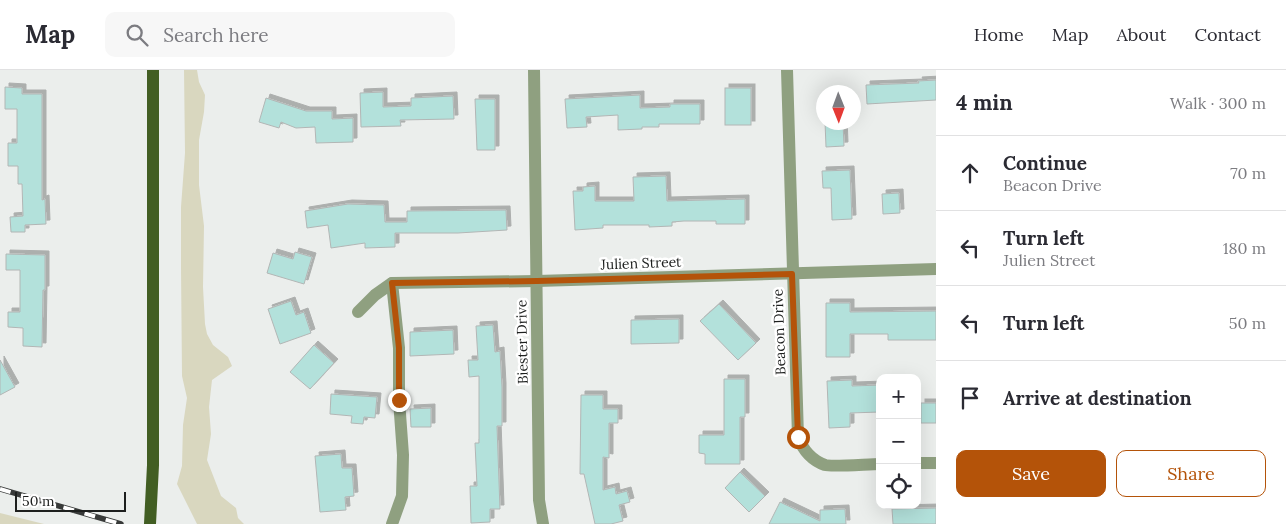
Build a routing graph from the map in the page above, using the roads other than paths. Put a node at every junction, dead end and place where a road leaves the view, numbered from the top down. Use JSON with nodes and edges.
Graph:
{"nodes":[{"id":1,"x":153,"y":70,"type":"edge"},
{"id":2,"x":534,"y":70,"type":"edge"},
{"id":3,"x":787,"y":70,"type":"edge"},
{"id":4,"x":936,"y":269,"type":"edge"},
{"id":5,"x":792,"y":274,"type":"junction"},
{"id":6,"x":537,"y":281,"type":"junction"},
{"id":7,"x":392,"y":283,"type":"junction"},
{"id":8,"x":358,"y":312,"type":"dead end"},
{"id":9,"x":921,"y":463,"type":"edge"},
{"id":10,"x":936,"y":463,"type":"edge"},
{"id":11,"x":876,"y":464,"type":"edge"},
{"id":12,"x":150,"y":524,"type":"edge"},
{"id":13,"x":392,"y":524,"type":"edge"},
{"id":14,"x":543,"y":524,"type":"edge"}],
"edges":[{"from":1,"to":12,"type":"main road"},
{"from":2,"to":6,"type":"street","name":"Biester Drive"},
{"from":3,"to":5,"type":"street","name":"Beacon Drive"},
{"from":4,"to":5,"type":"street","name":"Julien Street"},
{"from":5,"to":6,"type":"street","name":"Julien Street"},
{"from":5,"to":11,"type":"street","name":"Beacon Drive"},
{"from":6,"to":7,"type":"street","name":"Julien Street"},
{"from":6,"to":14,"type":"street","name":"Biester Drive"},
{"from":7,"to":8,"type":"street"},
{"from":7,"to":13,"type":"street"},
{"from":9,"to":10,"type":"street"}]}
